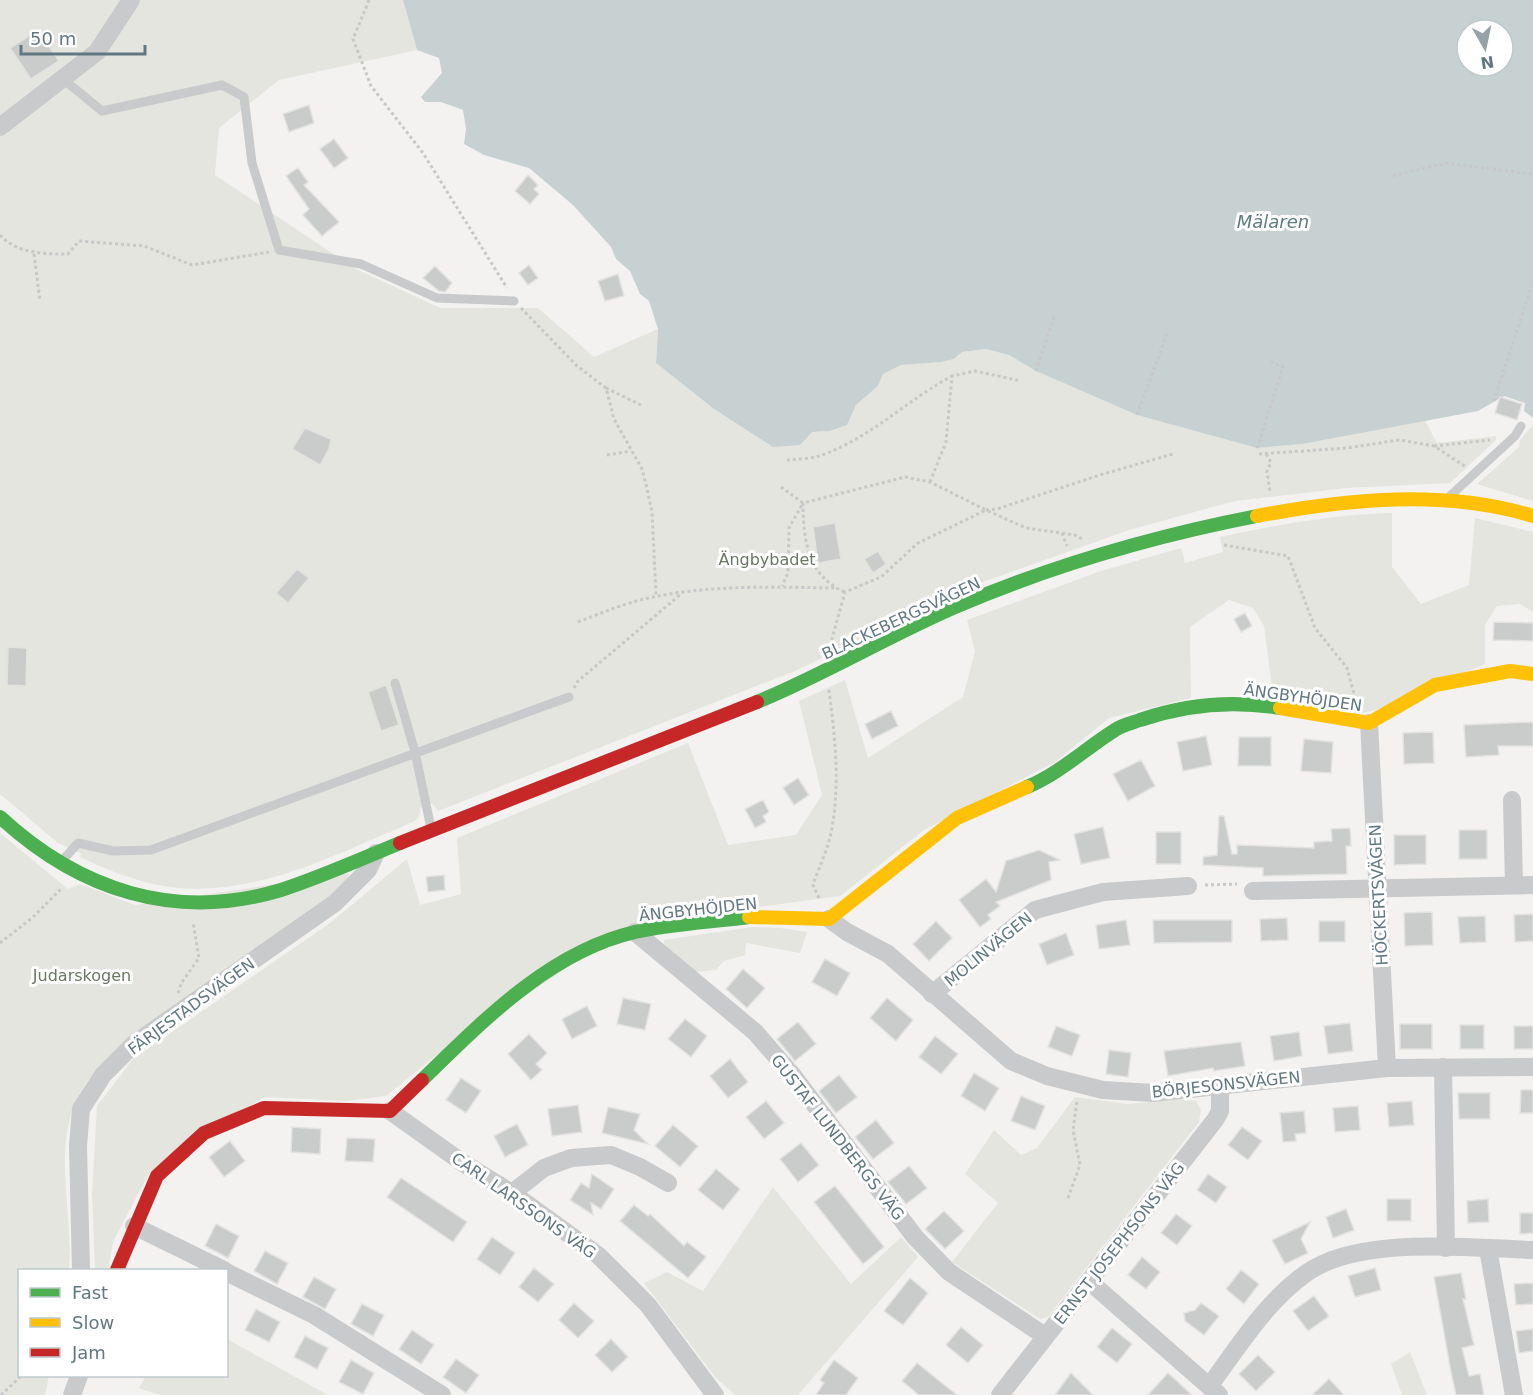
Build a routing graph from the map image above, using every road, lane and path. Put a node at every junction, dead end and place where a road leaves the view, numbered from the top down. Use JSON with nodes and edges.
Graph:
{"nodes":[{"id":1,"x":131,"y":0,"type":"edge"},
{"id":2,"x":369,"y":0,"type":"edge"},
{"id":3,"x":63,"y":79,"type":"junction"},
{"id":4,"x":0,"y":127,"type":"edge"},
{"id":5,"x":1533,"y":174,"type":"edge"},
{"id":6,"x":1393,"y":176,"type":"dead end"},
{"id":7,"x":0,"y":236,"type":"edge"},
{"id":8,"x":279,"y":250,"type":"junction"},
{"id":9,"x":34,"y":254,"type":"junction"},
{"id":10,"x":1533,"y":281,"type":"edge"},
{"id":11,"x":514,"y":301,"type":"junction"},
{"id":12,"x":40,"y":302,"type":"dead end"},
{"id":13,"x":1055,"y":314,"type":"dead end"},
{"id":14,"x":1167,"y":333,"type":"dead end"},
{"id":15,"x":1271,"y":362,"type":"dead end"},
{"id":16,"x":1036,"y":371,"type":"dead end"},
{"id":17,"x":952,"y":376,"type":"junction"},
{"id":18,"x":1021,"y":381,"type":"dead end"},
{"id":19,"x":606,"y":388,"type":"junction"},
{"id":20,"x":1494,"y":401,"type":"dead end"},
{"id":21,"x":641,"y":405,"type":"dead end"},
{"id":22,"x":1137,"y":415,"type":"dead end"},
{"id":23,"x":1521,"y":426,"type":"dead end"},
{"id":24,"x":1510,"y":441,"type":"junction"},
{"id":25,"x":1434,"y":446,"type":"junction"},
{"id":26,"x":1257,"y":448,"type":"dead end"},
{"id":27,"x":631,"y":451,"type":"junction"},
{"id":28,"x":1173,"y":454,"type":"dead end"},
{"id":29,"x":1259,"y":454,"type":"dead end"},
{"id":30,"x":1266,"y":454,"type":"junction"},
{"id":31,"x":607,"y":455,"type":"dead end"},
{"id":32,"x":787,"y":460,"type":"dead end"},
{"id":33,"x":1474,"y":474,"type":"junction"},
{"id":34,"x":930,"y":482,"type":"junction"},
{"id":35,"x":781,"y":488,"type":"dead end"},
{"id":36,"x":1270,"y":499,"type":"dead end"},
{"id":37,"x":1446,"y":500,"type":"junction"},
{"id":38,"x":803,"y":504,"type":"junction"},
{"id":39,"x":986,"y":510,"type":"junction"},
{"id":40,"x":1533,"y":516,"type":"edge"},
{"id":41,"x":1062,"y":533,"type":"junction"},
{"id":42,"x":1218,"y":538,"type":"dead end"},
{"id":43,"x":1070,"y":553,"type":"dead end"},
{"id":44,"x":1089,"y":560,"type":"junction"},
{"id":45,"x":782,"y":587,"type":"junction"},
{"id":46,"x":834,"y":588,"type":"junction"},
{"id":47,"x":682,"y":592,"type":"junction"},
{"id":48,"x":845,"y":592,"type":"junction"},
{"id":49,"x":656,"y":596,"type":"junction"},
{"id":50,"x":578,"y":622,"type":"dead end"},
{"id":51,"x":1533,"y":674,"type":"edge"},
{"id":52,"x":826,"y":678,"type":"junction"},
{"id":53,"x":395,"y":683,"type":"dead end"},
{"id":54,"x":1355,"y":692,"type":"dead end"},
{"id":55,"x":569,"y":697,"type":"joint"},
{"id":56,"x":1369,"y":723,"type":"junction"},
{"id":57,"x":415,"y":752,"type":"junction"},
{"id":58,"x":1512,"y":801,"type":"dead end"},
{"id":59,"x":0,"y":817,"type":"edge"},
{"id":60,"x":431,"y":830,"type":"junction"},
{"id":61,"x":376,"y":853,"type":"junction"},
{"id":62,"x":59,"y":864,"type":"junction"},
{"id":63,"x":76,"y":874,"type":"junction"},
{"id":64,"x":1514,"y":885,"type":"junction"},
{"id":65,"x":1533,"y":885,"type":"edge"},
{"id":66,"x":1188,"y":886,"type":"joint"},
{"id":67,"x":1378,"y":886,"type":"junction"},
{"id":68,"x":1253,"y":891,"type":"joint"},
{"id":69,"x":193,"y":916,"type":"dead end"},
{"id":70,"x":830,"y":919,"type":"junction"},
{"id":71,"x":635,"y":932,"type":"junction"},
{"id":72,"x":0,"y":943,"type":"edge"},
{"id":73,"x":932,"y":994,"type":"junction"},
{"id":74,"x":169,"y":1020,"type":"junction"},
{"id":75,"x":1443,"y":1067,"type":"junction"},
{"id":76,"x":1533,"y":1067,"type":"edge"},
{"id":77,"x":1387,"y":1068,"type":"junction"},
{"id":78,"x":1079,"y":1084,"type":"junction"},
{"id":79,"x":1220,"y":1085,"type":"junction"},
{"id":80,"x":390,"y":1112,"type":"junction"},
{"id":81,"x":668,"y":1183,"type":"dead end"},
{"id":82,"x":512,"y":1193,"type":"junction"},
{"id":83,"x":1068,"y":1198,"type":"dead end"},
{"id":84,"x":134,"y":1226,"type":"junction"},
{"id":85,"x":1446,"y":1248,"type":"junction"},
{"id":86,"x":1488,"y":1249,"type":"junction"},
{"id":87,"x":1533,"y":1250,"type":"edge"},
{"id":88,"x":81,"y":1269,"type":"edge"},
{"id":89,"x":117,"y":1269,"type":"edge"},
{"id":90,"x":221,"y":1269,"type":"edge"},
{"id":91,"x":228,"y":1272,"type":"edge"},
{"id":92,"x":1089,"y":1281,"type":"junction"},
{"id":93,"x":1045,"y":1336,"type":"junction"},
{"id":94,"x":20,"y":1377,"type":"edge"},
{"id":95,"x":79,"y":1377,"type":"edge"},
{"id":96,"x":1214,"y":1390,"type":"edge"},
{"id":97,"x":1,"y":1395,"type":"edge"},
{"id":98,"x":72,"y":1395,"type":"edge"},
{"id":99,"x":442,"y":1395,"type":"edge"},
{"id":100,"x":715,"y":1395,"type":"edge"},
{"id":101,"x":1000,"y":1395,"type":"edge"},
{"id":102,"x":1514,"y":1395,"type":"edge"}],
"edges":[{"from":1,"to":3,"type":"street"},
{"from":2,"to":11,"type":"path"},
{"from":3,"to":4,"type":"street"},
{"from":3,"to":8,"type":"lane"},
{"from":5,"to":6,"type":"path"},
{"from":7,"to":9,"type":"path"},
{"from":8,"to":9,"type":"path"},
{"from":8,"to":11,"type":"lane"},
{"from":9,"to":12,"type":"path"},
{"from":10,"to":20,"type":"path"},
{"from":11,"to":19,"type":"path"},
{"from":13,"to":16,"type":"path"},
{"from":14,"to":22,"type":"path"},
{"from":15,"to":26,"type":"path"},
{"from":17,"to":18,"type":"path"},
{"from":17,"to":32,"type":"path"},
{"from":17,"to":34,"type":"path"},
{"from":19,"to":21,"type":"path"},
{"from":19,"to":27,"type":"path"},
{"from":23,"to":24,"type":"lane"},
{"from":24,"to":25,"type":"path"},
{"from":24,"to":33,"type":"lane"},
{"from":25,"to":30,"type":"path"},
{"from":25,"to":33,"type":"path"},
{"from":27,"to":31,"type":"path"},
{"from":27,"to":49,"type":"path"},
{"from":28,"to":39,"type":"path"},
{"from":29,"to":30,"type":"path"},
{"from":30,"to":36,"type":"path"},
{"from":33,"to":37,"type":"lane"},
{"from":34,"to":38,"type":"path"},
{"from":34,"to":39,"type":"path"},
{"from":35,"to":38,"type":"path"},
{"from":37,"to":40,"type":"street","name":"BLACKEBERGSVÄGEN"},
{"from":37,"to":44,"type":"street","name":"BLACKEBERGSVÄGEN"},
{"from":38,"to":45,"type":"path"},
{"from":38,"to":46,"type":"path"},
{"from":39,"to":41,"type":"path"},
{"from":39,"to":48,"type":"path"},
{"from":41,"to":43,"type":"path"},
{"from":41,"to":44,"type":"path"},
{"from":42,"to":54,"type":"path"},
{"from":44,"to":52,"type":"street","name":"BLACKEBERGSVÄGEN"},
{"from":45,"to":46,"type":"path"},
{"from":45,"to":47,"type":"path"},
{"from":46,"to":48,"type":"path"},
{"from":47,"to":49,"type":"path"},
{"from":47,"to":55,"type":"path"},
{"from":48,"to":52,"type":"path"},
{"from":49,"to":50,"type":"path"},
{"from":51,"to":56,"type":"street","name":"ÄNGBYHÖJDEN"},
{"from":52,"to":60,"type":"street","name":"BLACKEBERGSVÄGEN"},
{"from":52,"to":70,"type":"path"},
{"from":53,"to":57,"type":"lane"},
{"from":55,"to":57,"type":"lane"},
{"from":56,"to":67,"type":"street","name":"HÖCKERTSVÄGEN"},
{"from":56,"to":70,"type":"street","name":"ÄNGBYHÖJDEN"},
{"from":57,"to":60,"type":"lane"},
{"from":57,"to":62,"type":"lane"},
{"from":58,"to":64,"type":"street"},
{"from":59,"to":62,"type":"street","name":"BLACKEBERGSVÄGEN"},
{"from":60,"to":61,"type":"street","name":"BLACKEBERGSVÄGEN"},
{"from":61,"to":63,"type":"street","name":"BLACKEBERGSVÄGEN"},
{"from":61,"to":74,"type":"street","name":"FÄRJESTADSVÄGEN"},
{"from":62,"to":63,"type":"street","name":"BLACKEBERGSVÄGEN"},
{"from":63,"to":72,"type":"path"},
{"from":64,"to":65,"type":"street"},
{"from":64,"to":67,"type":"street"},
{"from":66,"to":68,"type":"path"},
{"from":66,"to":73,"type":"street","name":"MOLINVÄGEN"},
{"from":67,"to":68,"type":"street"},
{"from":67,"to":77,"type":"street","name":"HÖCKERTSVÄGEN"},
{"from":69,"to":74,"type":"path"},
{"from":70,"to":71,"type":"street","name":"ÄNGBYHÖJDEN"},
{"from":70,"to":73,"type":"street","name":"BÖRJESONSVÄGEN"},
{"from":71,"to":80,"type":"street","name":"ÄNGBYHÖJDEN"},
{"from":71,"to":93,"type":"street","name":"GUSTAF LUNDBERGS VÄG"},
{"from":73,"to":78,"type":"street","name":"BÖRJESONSVÄGEN"},
{"from":74,"to":88,"type":"street","name":"FÄRJESTADSVÄGEN"},
{"from":75,"to":76,"type":"street","name":"BÖRJESONSVÄGEN"},
{"from":75,"to":77,"type":"street","name":"BÖRJESONSVÄGEN"},
{"from":75,"to":85,"type":"street"},
{"from":77,"to":79,"type":"street","name":"BÖRJESONSVÄGEN"},
{"from":78,"to":79,"type":"street","name":"BÖRJESONSVÄGEN"},
{"from":78,"to":83,"type":"path"},
{"from":79,"to":92,"type":"street","name":"ERNST JOSEPHSONS VÄG"},
{"from":80,"to":82,"type":"street","name":"CARL LARSSONS VÄG"},
{"from":80,"to":84,"type":"street"},
{"from":81,"to":82,"type":"street"},
{"from":82,"to":100,"type":"street","name":"CARL LARSSONS VÄG"},
{"from":84,"to":89,"type":"street"},
{"from":84,"to":90,"type":"street"},
{"from":85,"to":86,"type":"street"},
{"from":85,"to":96,"type":"street"},
{"from":86,"to":87,"type":"street"},
{"from":86,"to":102,"type":"street"},
{"from":91,"to":99,"type":"street"},
{"from":92,"to":93,"type":"street","name":"ERNST JOSEPHSONS VÄG"},
{"from":92,"to":96,"type":"street"},
{"from":93,"to":101,"type":"street","name":"ERNST JOSEPHSONS VÄG"},
{"from":94,"to":97,"type":"path"},
{"from":95,"to":98,"type":"street"}]}
